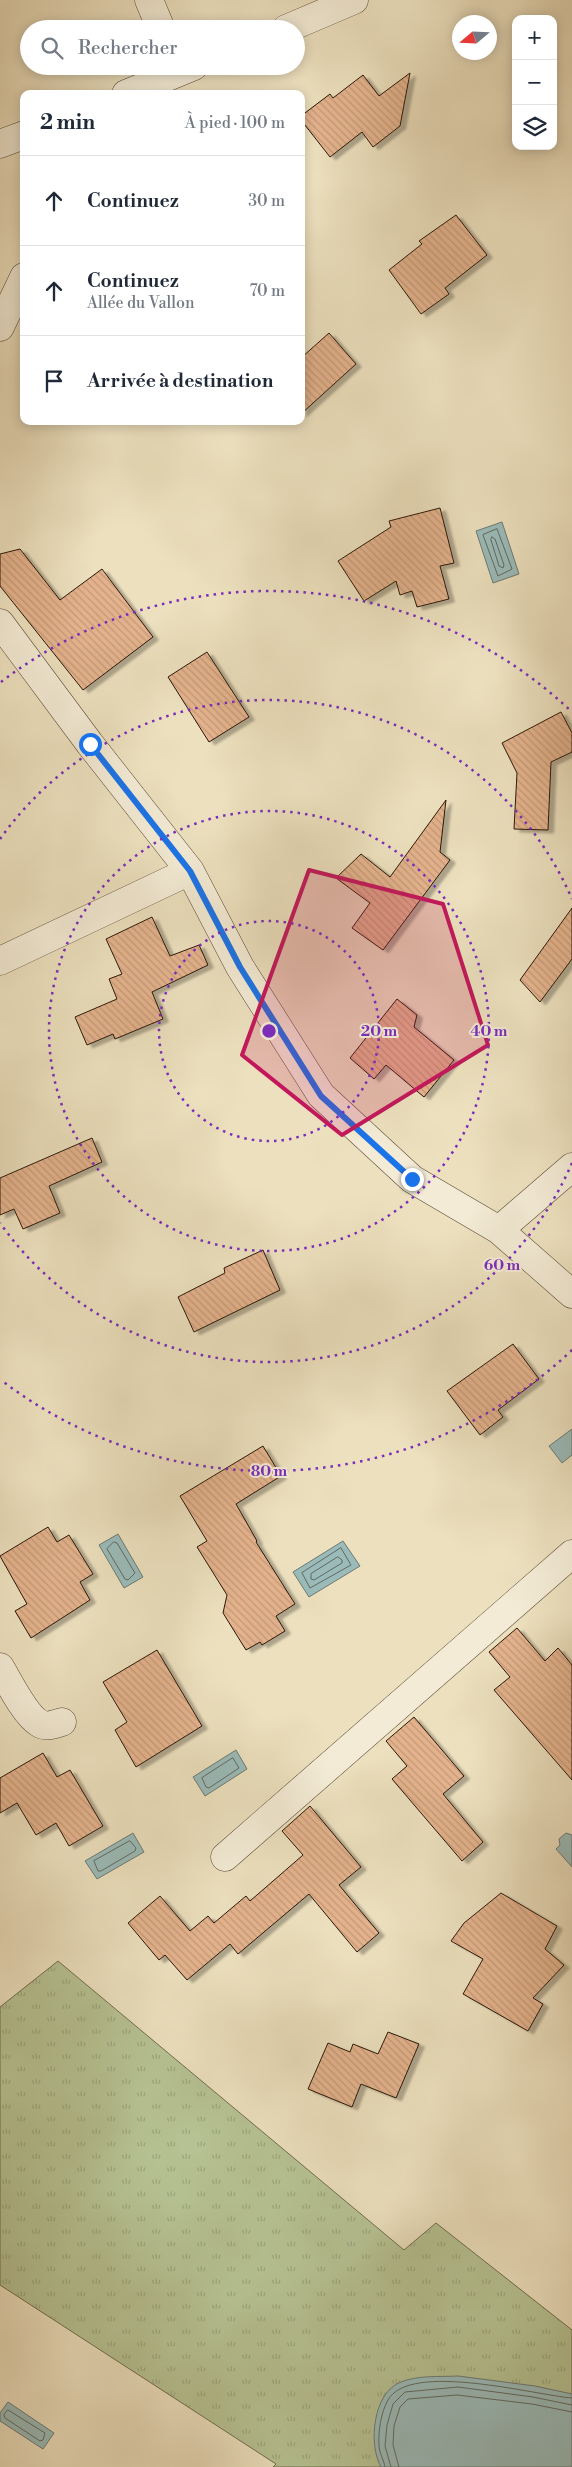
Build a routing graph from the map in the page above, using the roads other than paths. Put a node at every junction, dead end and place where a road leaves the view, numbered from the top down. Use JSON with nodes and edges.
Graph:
{"nodes":[{"id":1,"x":149,"y":0,"type":"edge"},
{"id":2,"x":354,"y":0,"type":"edge"},
{"id":3,"x":157,"y":20,"type":"edge"},
{"id":4,"x":305,"y":21,"type":"edge"},
{"id":5,"x":168,"y":75,"type":"edge"},
{"id":6,"x":135,"y":90,"type":"edge"},
{"id":7,"x":20,"y":136,"type":"edge"},
{"id":8,"x":0,"y":144,"type":"edge"},
{"id":9,"x":20,"y":285,"type":"edge"},
{"id":10,"x":0,"y":326,"type":"edge"},
{"id":11,"x":0,"y":623,"type":"edge"},
{"id":12,"x":190,"y":871,"type":"junction"},
{"id":13,"x":0,"y":962,"type":"edge"},
{"id":14,"x":572,"y":1166,"type":"edge"},
{"id":15,"x":499,"y":1230,"type":"junction"},
{"id":16,"x":572,"y":1294,"type":"edge"},
{"id":17,"x":572,"y":1554,"type":"edge"},
{"id":18,"x":0,"y":1667,"type":"edge"},
{"id":19,"x":62,"y":1722,"type":"dead end"},
{"id":20,"x":225,"y":1857,"type":"dead end"}],
"edges":[{"from":1,"to":3,"type":"street"},
{"from":2,"to":4,"type":"street"},
{"from":5,"to":6,"type":"street"},
{"from":7,"to":8,"type":"street"},
{"from":9,"to":10,"type":"street"},
{"from":11,"to":12,"type":"street"},
{"from":12,"to":13,"type":"street"},
{"from":12,"to":15,"type":"street"},
{"from":14,"to":15,"type":"street"},
{"from":15,"to":16,"type":"street"},
{"from":17,"to":20,"type":"street"},
{"from":18,"to":19,"type":"street"}]}
